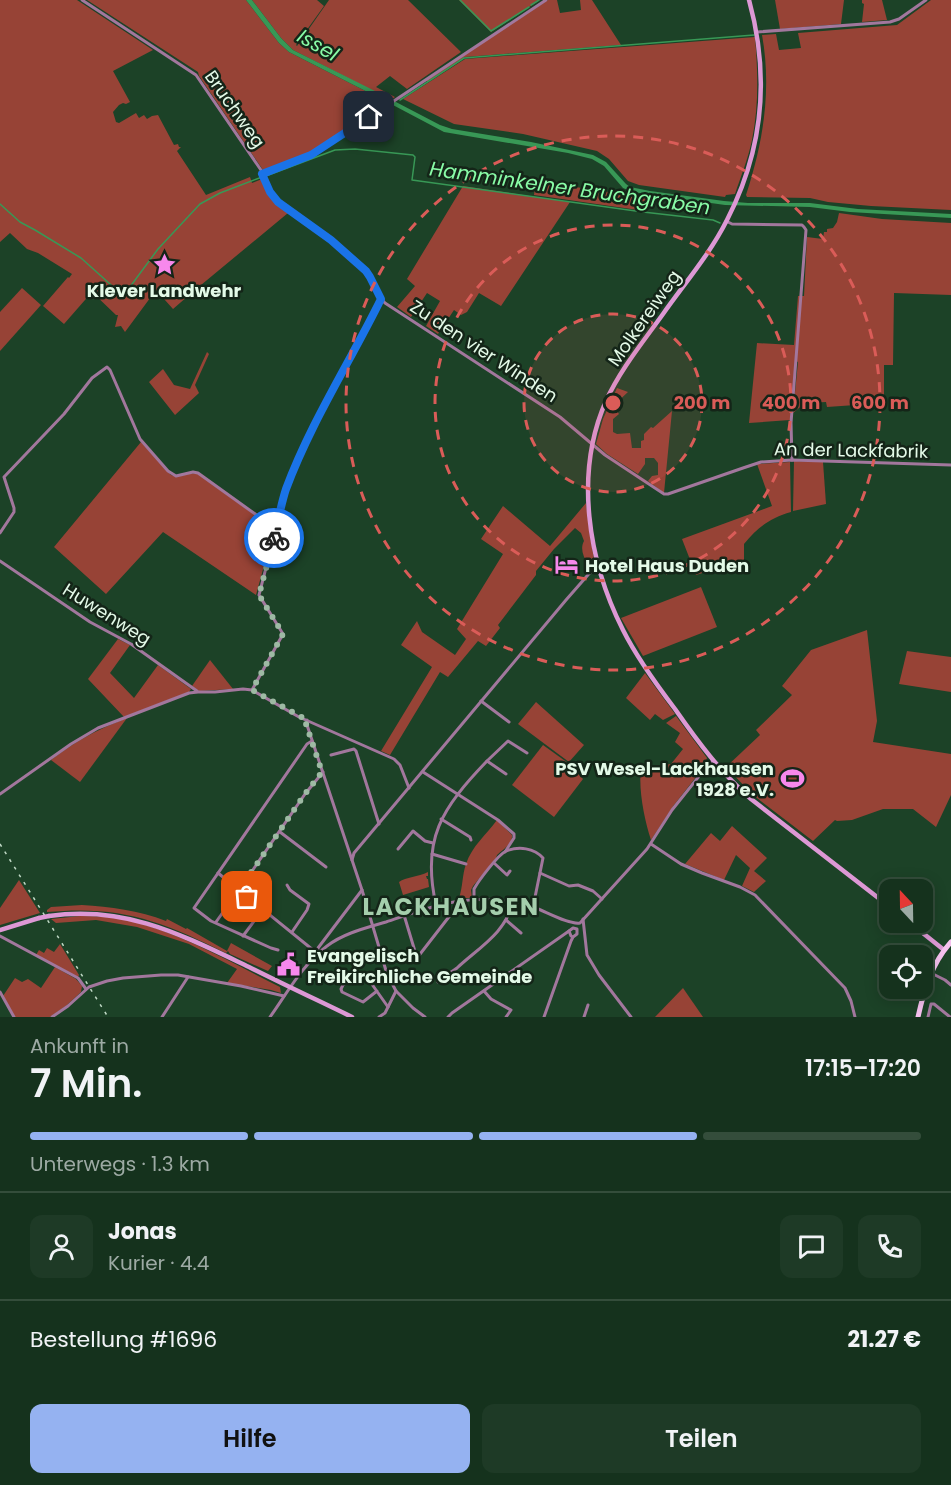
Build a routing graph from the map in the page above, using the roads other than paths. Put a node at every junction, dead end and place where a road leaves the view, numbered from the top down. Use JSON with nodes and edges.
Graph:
{"nodes":[{"id":1,"x":82,"y":0,"type":"edge"},
{"id":2,"x":546,"y":0,"type":"edge"},
{"id":3,"x":749,"y":0,"type":"edge"},
{"id":4,"x":926,"y":0,"type":"edge"},
{"id":5,"x":757,"y":32,"type":"junction"},
{"id":6,"x":262,"y":174,"type":"junction"},
{"id":7,"x":726,"y":221,"type":"junction"},
{"id":8,"x":381,"y":299,"type":"junction"},
{"id":9,"x":592,"y":444,"type":"junction"},
{"id":10,"x":792,"y":460,"type":"junction"},
{"id":11,"x":951,"y":465,"type":"edge"},
{"id":12,"x":0,"y":470,"type":"edge"},
{"id":13,"x":4,"y":477,"type":"junction"},
{"id":14,"x":276,"y":529,"type":"junction"},
{"id":15,"x":0,"y":533,"type":"edge"},
{"id":16,"x":0,"y":561,"type":"edge"},
{"id":17,"x":598,"y":565,"type":"junction"},
{"id":18,"x":252,"y":690,"type":"junction"},
{"id":19,"x":198,"y":692,"type":"junction"},
{"id":20,"x":481,"y":701,"type":"junction"},
{"id":21,"x":307,"y":720,"type":"junction"},
{"id":22,"x":509,"y":722,"type":"dead end"},
{"id":23,"x":312,"y":741,"type":"junction"},
{"id":24,"x":527,"y":753,"type":"dead end"},
{"id":25,"x":331,"y":754,"type":"dead end"},
{"id":26,"x":712,"y":760,"type":"junction"},
{"id":27,"x":487,"y":761,"type":"junction"},
{"id":28,"x":322,"y":772,"type":"junction"},
{"id":29,"x":423,"y":772,"type":"junction"},
{"id":30,"x":506,"y":774,"type":"dead end"},
{"id":31,"x":409,"y":788,"type":"junction"},
{"id":32,"x":0,"y":794,"type":"edge"},
{"id":33,"x":458,"y":794,"type":"junction"},
{"id":34,"x":441,"y":819,"type":"junction"},
{"id":35,"x":379,"y":824,"type":"junction"},
{"id":36,"x":280,"y":832,"type":"junction"},
{"id":37,"x":471,"y":840,"type":"dead end"},
{"id":38,"x":433,"y":843,"type":"junction"},
{"id":39,"x":651,"y":844,"type":"junction"},
{"id":40,"x":398,"y":849,"type":"dead end"},
{"id":41,"x":505,"y":852,"type":"junction"},
{"id":42,"x":432,"y":854,"type":"junction"},
{"id":43,"x":352,"y":860,"type":"junction"},
{"id":44,"x":494,"y":863,"type":"junction"},
{"id":45,"x":466,"y":864,"type":"dead end"},
{"id":46,"x":326,"y":867,"type":"dead end"},
{"id":47,"x":510,"y":871,"type":"dead end"},
{"id":48,"x":218,"y":873,"type":"junction"},
{"id":49,"x":540,"y":873,"type":"junction"},
{"id":50,"x":287,"y":885,"type":"dead end"},
{"id":51,"x":239,"y":890,"type":"junction"},
{"id":52,"x":362,"y":891,"type":"junction"},
{"id":53,"x":879,"y":898,"type":"edge"},
{"id":54,"x":602,"y":899,"type":"junction"},
{"id":55,"x":462,"y":900,"type":"junction"},
{"id":56,"x":474,"y":900,"type":"junction"},
{"id":57,"x":512,"y":903,"type":"junction"},
{"id":58,"x":436,"y":905,"type":"junction"},
{"id":59,"x":532,"y":907,"type":"junction"},
{"id":60,"x":226,"y":908,"type":"dead end"},
{"id":61,"x":262,"y":909,"type":"junction"},
{"id":62,"x":404,"y":915,"type":"junction"},
{"id":63,"x":583,"y":919,"type":"junction"},
{"id":64,"x":506,"y":920,"type":"junction"},
{"id":65,"x":216,"y":922,"type":"junction"},
{"id":66,"x":373,"y":926,"type":"junction"},
{"id":67,"x":0,"y":930,"type":"edge"},
{"id":68,"x":332,"y":930,"type":"junction"},
{"id":69,"x":569,"y":931,"type":"junction"},
{"id":70,"x":292,"y":932,"type":"junction"},
{"id":71,"x":520,"y":933,"type":"dead end"},
{"id":72,"x":923,"y":933,"type":"edge"},
{"id":73,"x":0,"y":936,"type":"edge"},
{"id":74,"x":243,"y":936,"type":"junction"},
{"id":75,"x":573,"y":937,"type":"junction"},
{"id":76,"x":333,"y":942,"type":"junction"},
{"id":77,"x":951,"y":942,"type":"edge"},
{"id":78,"x":278,"y":950,"type":"dead end"},
{"id":79,"x":946,"y":951,"type":"junction"},
{"id":80,"x":318,"y":954,"type":"junction"},
{"id":81,"x":933,"y":974,"type":"joint"},
{"id":82,"x":188,"y":977,"type":"junction"},
{"id":83,"x":438,"y":982,"type":"dead end"},
{"id":84,"x":951,"y":985,"type":"edge"},
{"id":85,"x":291,"y":988,"type":"junction"},
{"id":86,"x":86,"y":989,"type":"junction"},
{"id":87,"x":396,"y":991,"type":"junction"},
{"id":88,"x":484,"y":991,"type":"junction"},
{"id":89,"x":0,"y":992,"type":"edge"},
{"id":90,"x":377,"y":992,"type":"junction"},
{"id":91,"x":284,"y":996,"type":"junction"},
{"id":92,"x":922,"y":999,"type":"edge"},
{"id":93,"x":588,"y":1005,"type":"dead end"},
{"id":94,"x":388,"y":1007,"type":"junction"},
{"id":95,"x":14,"y":1017,"type":"edge"},
{"id":96,"x":52,"y":1017,"type":"edge"},
{"id":97,"x":162,"y":1017,"type":"edge"},
{"id":98,"x":270,"y":1017,"type":"edge"},
{"id":99,"x":352,"y":1017,"type":"edge"},
{"id":100,"x":379,"y":1017,"type":"edge"},
{"id":101,"x":425,"y":1017,"type":"edge"},
{"id":102,"x":448,"y":1017,"type":"edge"},
{"id":103,"x":506,"y":1017,"type":"edge"},
{"id":104,"x":544,"y":1017,"type":"edge"},
{"id":105,"x":585,"y":1017,"type":"edge"},
{"id":106,"x":631,"y":1017,"type":"edge"},
{"id":107,"x":855,"y":1017,"type":"edge"},
{"id":108,"x":918,"y":1017,"type":"edge"},
{"id":109,"x":928,"y":1017,"type":"edge"},
{"id":110,"x":950,"y":1017,"type":"edge"}],
"edges":[{"from":1,"to":6,"type":"street","name":"Bruchweg"},
{"from":2,"to":6,"type":"street","name":"Bruchweg"},
{"from":3,"to":5,"type":"main road","name":"Molkereiweg"},
{"from":4,"to":5,"type":"street"},
{"from":5,"to":7,"type":"main road","name":"Molkereiweg"},
{"from":6,"to":8,"type":"street","name":"Zu den vier Winden"},
{"from":7,"to":9,"type":"main road","name":"Molkereiweg"},
{"from":7,"to":10,"type":"street"},
{"from":8,"to":9,"type":"street","name":"Zu den vier Winden"},
{"from":8,"to":14,"type":"street"},
{"from":9,"to":10,"type":"street","name":"An der Lackfabrik"},
{"from":9,"to":17,"type":"main road","name":"Molkereiweg"},
{"from":10,"to":11,"type":"street","name":"An der Lackfabrik"},
{"from":12,"to":13,"type":"street"},
{"from":13,"to":14,"type":"street"},
{"from":13,"to":15,"type":"street"},
{"from":14,"to":18,"type":"street"},
{"from":16,"to":19,"type":"street","name":"Huwenweg"},
{"from":17,"to":20,"type":"street"},
{"from":17,"to":26,"type":"main road","name":"Molkereiweg"},
{"from":18,"to":19,"type":"street"},
{"from":18,"to":21,"type":"street"},
{"from":19,"to":32,"type":"street"},
{"from":20,"to":22,"type":"street"},
{"from":20,"to":29,"type":"street"},
{"from":21,"to":23,"type":"street"},
{"from":21,"to":31,"type":"street"},
{"from":23,"to":28,"type":"street"},
{"from":23,"to":48,"type":"street"},
{"from":24,"to":27,"type":"street"},
{"from":25,"to":35,"type":"street"},
{"from":26,"to":39,"type":"street"},
{"from":26,"to":53,"type":"main road","name":"Molkereiweg"},
{"from":27,"to":30,"type":"street"},
{"from":27,"to":33,"type":"street"},
{"from":28,"to":36,"type":"street"},
{"from":28,"to":43,"type":"street"},
{"from":29,"to":31,"type":"street"},
{"from":29,"to":33,"type":"street"},
{"from":31,"to":35,"type":"street"},
{"from":33,"to":34,"type":"street"},
{"from":33,"to":41,"type":"street"},
{"from":34,"to":37,"type":"street"},
{"from":34,"to":38,"type":"street"},
{"from":35,"to":43,"type":"street"},
{"from":36,"to":46,"type":"street"},
{"from":36,"to":51,"type":"street"},
{"from":38,"to":40,"type":"street"},
{"from":38,"to":42,"type":"street"},
{"from":39,"to":54,"type":"street"},
{"from":39,"to":107,"type":"street"},
{"from":41,"to":44,"type":"street"},
{"from":41,"to":49,"type":"street"},
{"from":42,"to":45,"type":"street"},
{"from":42,"to":58,"type":"street"},
{"from":43,"to":52,"type":"street"},
{"from":44,"to":47,"type":"street"},
{"from":44,"to":56,"type":"street"},
{"from":48,"to":51,"type":"street"},
{"from":48,"to":65,"type":"street"},
{"from":49,"to":54,"type":"street"},
{"from":49,"to":59,"type":"street"},
{"from":50,"to":70,"type":"street"},
{"from":51,"to":61,"type":"street"},
{"from":52,"to":66,"type":"street"},
{"from":52,"to":68,"type":"street"},
{"from":54,"to":63,"type":"street"},
{"from":55,"to":56,"type":"street"},
{"from":55,"to":58,"type":"street"},
{"from":55,"to":62,"type":"street"},
{"from":56,"to":57,"type":"street"},
{"from":57,"to":59,"type":"street"},
{"from":57,"to":64,"type":"street"},
{"from":58,"to":62,"type":"street"},
{"from":59,"to":63,"type":"street"},
{"from":60,"to":65,"type":"street"},
{"from":61,"to":70,"type":"street"},
{"from":61,"to":74,"type":"street"},
{"from":62,"to":66,"type":"street"},
{"from":63,"to":106,"type":"street"},
{"from":64,"to":71,"type":"street"},
{"from":64,"to":83,"type":"street"},
{"from":65,"to":74,"type":"street"},
{"from":66,"to":76,"type":"street"},
{"from":66,"to":87,"type":"street"},
{"from":67,"to":85,"type":"main road","bridge":true},
{"from":68,"to":76,"type":"street"},
{"from":68,"to":80,"type":"street"},
{"from":69,"to":75,"type":"street"},
{"from":69,"to":75,"type":"street"},
{"from":69,"to":88,"type":"street"},
{"from":70,"to":80,"type":"street"},
{"from":72,"to":79,"type":"main road"},
{"from":73,"to":86,"type":"street"},
{"from":74,"to":78,"type":"street"},
{"from":75,"to":104,"type":"street"},
{"from":76,"to":80,"type":"street"},
{"from":77,"to":79,"type":"main road"},
{"from":79,"to":81,"type":"main road"},
{"from":80,"to":85,"type":"street"},
{"from":81,"to":84,"type":"street"},
{"from":82,"to":86,"type":"street"},
{"from":82,"to":91,"type":"street"},
{"from":82,"to":97,"type":"street"},
{"from":85,"to":91,"type":"street"},
{"from":85,"to":99,"type":"main road"},
{"from":86,"to":96,"type":"street"},
{"from":87,"to":94,"type":"street"},
{"from":87,"to":101,"type":"street"},
{"from":88,"to":102,"type":"street"},
{"from":88,"to":103,"type":"street"},
{"from":89,"to":95,"type":"street"},
{"from":90,"to":90,"type":"street"},
{"from":90,"to":94,"type":"street"},
{"from":91,"to":98,"type":"street"},
{"from":92,"to":108,"type":"main road"},
{"from":93,"to":105,"type":"street"},
{"from":94,"to":100,"type":"street"},
{"from":109,"to":110,"type":"street"}]}
